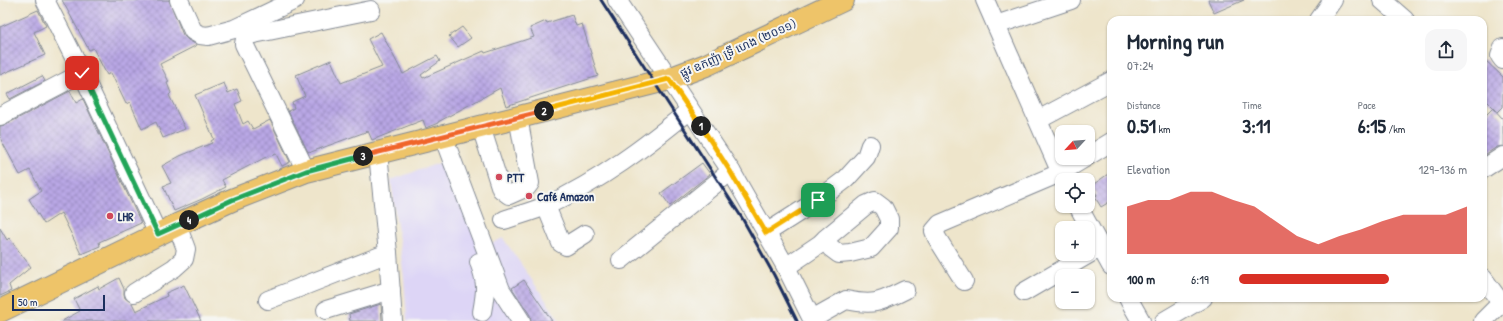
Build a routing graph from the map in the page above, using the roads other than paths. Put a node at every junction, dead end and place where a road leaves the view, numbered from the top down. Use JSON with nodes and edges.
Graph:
{"nodes":[{"id":1,"x":45,"y":0,"type":"edge"},
{"id":2,"x":179,"y":0,"type":"edge"},
{"id":3,"x":293,"y":0,"type":"edge"},
{"id":4,"x":617,"y":0,"type":"edge"},
{"id":5,"x":985,"y":0,"type":"edge"},
{"id":6,"x":1071,"y":0,"type":"edge"},
{"id":7,"x":1332,"y":0,"type":"edge"},
{"id":8,"x":1382,"y":0,"type":"edge"},
{"id":9,"x":831,"y":2,"type":"edge"},
{"id":10,"x":371,"y":10,"type":"dead end"},
{"id":11,"x":1322,"y":16,"type":"edge"},
{"id":12,"x":1400,"y":16,"type":"edge"},
{"id":13,"x":996,"y":24,"type":"junction"},
{"id":14,"x":1503,"y":48,"type":"edge"},
{"id":15,"x":1503,"y":60,"type":"edge"},
{"id":16,"x":82,"y":73,"type":"junction"},
{"id":17,"x":669,"y":79,"type":"junction"},
{"id":18,"x":1107,"y":83,"type":"edge"},
{"id":19,"x":690,"y":110,"type":"junction"},
{"id":20,"x":0,"y":116,"type":"edge"},
{"id":21,"x":518,"y":117,"type":"junction"},
{"id":22,"x":1038,"y":120,"type":"junction"},
{"id":23,"x":481,"y":126,"type":"junction"},
{"id":24,"x":438,"y":138,"type":"junction"},
{"id":25,"x":1107,"y":144,"type":"edge"},
{"id":26,"x":870,"y":145,"type":"dead end"},
{"id":27,"x":1095,"y":152,"type":"edge"},
{"id":28,"x":378,"y":153,"type":"junction"},
{"id":29,"x":1503,"y":156,"type":"edge"},
{"id":30,"x":1076,"y":165,"type":"edge"},
{"id":31,"x":1487,"y":166,"type":"edge"},
{"id":32,"x":306,"y":171,"type":"junction"},
{"id":33,"x":730,"y":171,"type":"junction"},
{"id":34,"x":1061,"y":173,"type":"edge"},
{"id":35,"x":1066,"y":173,"type":"edge"},
{"id":36,"x":1055,"y":179,"type":"edge"},
{"id":37,"x":546,"y":206,"type":"junction"},
{"id":38,"x":1082,"y":213,"type":"edge"},
{"id":39,"x":504,"y":220,"type":"dead end"},
{"id":40,"x":168,"y":230,"type":"junction"},
{"id":41,"x":766,"y":233,"type":"junction"},
{"id":42,"x":585,"y":234,"type":"dead end"},
{"id":43,"x":825,"y":239,"type":"dead end"},
{"id":44,"x":1101,"y":248,"type":"junction"},
{"id":45,"x":388,"y":252,"type":"junction"},
{"id":46,"x":1107,"y":259,"type":"edge"},
{"id":47,"x":622,"y":260,"type":"dead end"},
{"id":48,"x":786,"y":267,"type":"junction"},
{"id":49,"x":964,"y":280,"type":"dead end"},
{"id":50,"x":1487,"y":283,"type":"edge"},
{"id":51,"x":391,"y":290,"type":"junction"},
{"id":52,"x":905,"y":290,"type":"dead end"},
{"id":53,"x":1024,"y":292,"type":"dead end"},
{"id":54,"x":134,"y":293,"type":"dead end"},
{"id":55,"x":268,"y":300,"type":"dead end"},
{"id":56,"x":1130,"y":302,"type":"edge"},
{"id":57,"x":1196,"y":302,"type":"edge"},
{"id":58,"x":1502,"y":302,"type":"edge"},
{"id":59,"x":326,"y":310,"type":"dead end"},
{"id":60,"x":0,"y":311,"type":"edge"},
{"id":61,"x":482,"y":312,"type":"dead end"},
{"id":62,"x":809,"y":318,"type":"edge"},
{"id":63,"x":393,"y":321,"type":"edge"},
{"id":64,"x":521,"y":321,"type":"edge"},
{"id":65,"x":1141,"y":321,"type":"edge"},
{"id":66,"x":1164,"y":321,"type":"edge"},
{"id":67,"x":1483,"y":321,"type":"edge"}],
"edges":[{"from":1,"to":16,"type":"street"},
{"from":2,"to":3,"type":"street"},
{"from":4,"to":17,"type":"street"},
{"from":5,"to":13,"type":"street"},
{"from":6,"to":13,"type":"street"},
{"from":7,"to":11,"type":"street"},
{"from":8,"to":12,"type":"street"},
{"from":9,"to":17,"type":"main road","name":"ផ្លូវ ឧកញ៉ា ទ្រី ហេង (២០១១)"},
{"from":10,"to":32,"type":"street"},
{"from":13,"to":22,"type":"street"},
{"from":14,"to":15,"type":"street"},
{"from":16,"to":20,"type":"street"},
{"from":16,"to":40,"type":"street"},
{"from":17,"to":19,"type":"street"},
{"from":17,"to":21,"type":"main road","name":"ផ្លូវ ឧកញ៉ា ទ្រី ហេង (២០១១)"},
{"from":18,"to":22,"type":"street"},
{"from":19,"to":33,"type":"street"},
{"from":19,"to":37,"type":"street"},
{"from":21,"to":23,"type":"main road","name":"ផ្លូវ ឧកញ៉ា ទ្រី ហេង (២០១១)"},
{"from":21,"to":23,"type":"street"},
{"from":22,"to":34,"type":"street"},
{"from":23,"to":24,"type":"main road","name":"ផ្លូវ ឧកញ៉ា ទ្រី ហេង (២០១១)"},
{"from":24,"to":28,"type":"main road","name":"ផ្លូវ ឧកញ៉ា ទ្រី ហេង (២០១១)"},
{"from":24,"to":61,"type":"street"},
{"from":24,"to":64,"type":"street"},
{"from":25,"to":27,"type":"street"},
{"from":26,"to":41,"type":"street"},
{"from":28,"to":32,"type":"main road","name":"ផ្លូវ ឧកញ៉ា ទ្រី ហេង (២០១១)"},
{"from":28,"to":45,"type":"street"},
{"from":29,"to":31,"type":"street"},
{"from":30,"to":35,"type":"street"},
{"from":32,"to":40,"type":"main road","name":"ផ្លូវ ឧកញ៉ា ទ្រី ហេង (២០១១)"},
{"from":33,"to":41,"type":"street"},
{"from":33,"to":47,"type":"street"},
{"from":36,"to":49,"type":"street"},
{"from":37,"to":39,"type":"street"},
{"from":37,"to":42,"type":"street"},
{"from":38,"to":44,"type":"street"},
{"from":40,"to":54,"type":"street"},
{"from":40,"to":60,"type":"main road","name":"ផ្លូវ ឧកញ៉ា ទ្រី ហេង (២០១១)"},
{"from":41,"to":48,"type":"street"},
{"from":43,"to":48,"type":"street"},
{"from":44,"to":46,"type":"street"},
{"from":44,"to":53,"type":"street"},
{"from":45,"to":51,"type":"street"},
{"from":45,"to":55,"type":"street"},
{"from":48,"to":62,"type":"street"},
{"from":50,"to":58,"type":"street"},
{"from":51,"to":59,"type":"street"},
{"from":51,"to":63,"type":"street"},
{"from":52,"to":62,"type":"street"},
{"from":56,"to":65,"type":"street"},
{"from":57,"to":66,"type":"street"},
{"from":58,"to":67,"type":"street"}]}
